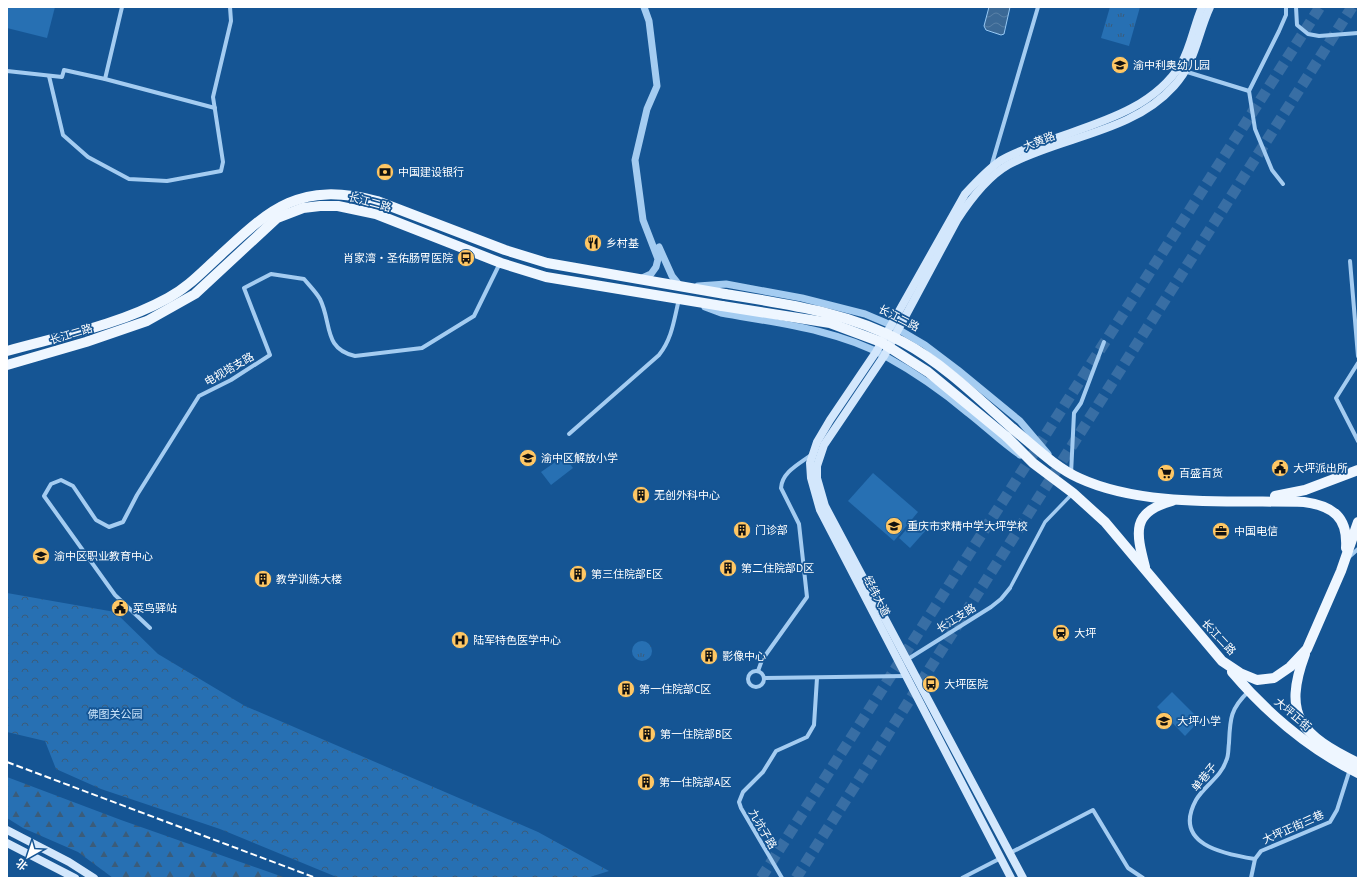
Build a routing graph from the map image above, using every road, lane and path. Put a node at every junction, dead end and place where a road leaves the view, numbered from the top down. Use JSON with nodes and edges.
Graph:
{"nodes":[{"id":1,"x":122,"y":7,"type":"edge"},
{"id":2,"x":230,"y":7,"type":"edge"},
{"id":3,"x":644,"y":7,"type":"edge"},
{"id":4,"x":1038,"y":7,"type":"edge"},
{"id":5,"x":1202,"y":7,"type":"edge"},
{"id":6,"x":1210,"y":7,"type":"edge"},
{"id":7,"x":1286,"y":7,"type":"edge"},
{"id":8,"x":1296,"y":7,"type":"edge"},
{"id":9,"x":1358,"y":33,"type":"edge"},
{"id":10,"x":1182,"y":70,"type":"junction"},
{"id":11,"x":7,"y":71,"type":"edge"},
{"id":12,"x":49,"y":76,"type":"junction"},
{"id":13,"x":105,"y":79,"type":"junction"},
{"id":14,"x":1249,"y":91,"type":"junction"},
{"id":15,"x":215,"y":108,"type":"junction"},
{"id":16,"x":992,"y":172,"type":"junction"},
{"id":17,"x":1283,"y":184,"type":"dead end"},
{"id":18,"x":641,"y":205,"type":"junction"},
{"id":19,"x":1350,"y":261,"type":"dead end"},
{"id":20,"x":501,"y":263,"type":"junction"},
{"id":21,"x":638,"y":279,"type":"junction"},
{"id":22,"x":684,"y":287,"type":"junction"},
{"id":23,"x":683,"y":300,"type":"junction"},
{"id":24,"x":865,"y":314,"type":"junction"},
{"id":25,"x":895,"y":327,"type":"junction"},
{"id":26,"x":849,"y":340,"type":"junction"},
{"id":27,"x":1104,"y":342,"type":"dead end"},
{"id":28,"x":7,"y":351,"type":"edge"},
{"id":29,"x":876,"y":352,"type":"junction"},
{"id":30,"x":884,"y":356,"type":"junction"},
{"id":31,"x":1358,"y":356,"type":"edge"},
{"id":32,"x":1358,"y":363,"type":"edge"},
{"id":33,"x":7,"y":365,"type":"edge"},
{"id":34,"x":1010,"y":433,"type":"junction"},
{"id":35,"x":569,"y":434,"type":"dead end"},
{"id":36,"x":1358,"y":441,"type":"edge"},
{"id":37,"x":824,"y":446,"type":"junction"},
{"id":38,"x":812,"y":455,"type":"junction"},
{"id":39,"x":1034,"y":463,"type":"junction"},
{"id":40,"x":1056,"y":463,"type":"junction"},
{"id":41,"x":1358,"y":470,"type":"edge"},
{"id":42,"x":1071,"y":474,"type":"junction"},
{"id":43,"x":1073,"y":493,"type":"junction"},
{"id":44,"x":1178,"y":500,"type":"junction"},
{"id":45,"x":1246,"y":501,"type":"junction"},
{"id":46,"x":1358,"y":522,"type":"edge"},
{"id":47,"x":1358,"y":549,"type":"edge"},
{"id":48,"x":1346,"y":560,"type":"junction"},
{"id":49,"x":1146,"y":572,"type":"junction"},
{"id":50,"x":1010,"y":588,"type":"joint"},
{"id":51,"x":150,"y":628,"type":"dead end"},
{"id":52,"x":1307,"y":649,"type":"junction"},
{"id":53,"x":908,"y":659,"type":"junction"},
{"id":54,"x":1222,"y":661,"type":"junction"},
{"id":55,"x":758,"y":670,"type":"junction"},
{"id":56,"x":906,"y":676,"type":"junction"},
{"id":57,"x":765,"y":678,"type":"junction"},
{"id":58,"x":817,"y":678,"type":"junction"},
{"id":59,"x":1249,"y":691,"type":"junction"},
{"id":60,"x":1355,"y":768,"type":"edge"},
{"id":61,"x":7,"y":830,"type":"edge"},
{"id":62,"x":7,"y":843,"type":"edge"},
{"id":63,"x":1010,"y":853,"type":"junction"},
{"id":64,"x":1001,"y":858,"type":"junction"},
{"id":65,"x":1255,"y":859,"type":"junction"},
{"id":66,"x":75,"y":878,"type":"edge"},
{"id":67,"x":94,"y":878,"type":"edge"},
{"id":68,"x":782,"y":878,"type":"edge"},
{"id":69,"x":962,"y":878,"type":"edge"},
{"id":70,"x":1011,"y":878,"type":"edge"},
{"id":71,"x":1023,"y":878,"type":"edge"},
{"id":72,"x":1143,"y":878,"type":"edge"},
{"id":73,"x":1251,"y":878,"type":"edge"}],
"edges":[{"from":1,"to":13,"type":"street"},
{"from":2,"to":15,"type":"street"},
{"from":3,"to":18,"type":"street"},
{"from":4,"to":16,"type":"street"},
{"from":5,"to":10,"type":"main road","name":"大黄路"},
{"from":6,"to":10,"type":"main road","name":"大黄路"},
{"from":7,"to":14,"type":"street"},
{"from":8,"to":9,"type":"street"},
{"from":10,"to":14,"type":"street"},
{"from":10,"to":16,"type":"main road","name":"大黄路"},
{"from":11,"to":12,"type":"street"},
{"from":12,"to":13,"type":"street"},
{"from":12,"to":15,"type":"street"},
{"from":13,"to":15,"type":"street"},
{"from":14,"to":17,"type":"street"},
{"from":16,"to":25,"type":"main road","name":"大黄路"},
{"from":18,"to":21,"type":"street"},
{"from":18,"to":22,"type":"street"},
{"from":19,"to":31,"type":"street"},
{"from":20,"to":23,"type":"main road","name":"长江二路"},
{"from":20,"to":33,"type":"main road","name":"长江二路"},
{"from":20,"to":51,"type":"street","name":"电视塔支路"},
{"from":21,"to":22,"type":"main road","name":"长江二路"},
{"from":21,"to":28,"type":"main road","name":"长江二路"},
{"from":22,"to":24,"type":"street","name":"长江二路"},
{"from":22,"to":34,"type":"main road","name":"长江二路","bridge":true},
{"from":23,"to":26,"type":"street","name":"长江二路"},
{"from":23,"to":34,"type":"main road","name":"长江二路","bridge":true},
{"from":23,"to":35,"type":"street"},
{"from":24,"to":25,"type":"street","name":"长江二路"},
{"from":24,"to":26,"type":"street"},
{"from":25,"to":29,"type":"main road","name":"经纬大道"},
{"from":25,"to":30,"type":"main road","name":"经纬大道"},
{"from":25,"to":40,"type":"street","name":"长江二路"},
{"from":26,"to":29,"type":"street","name":"长江二路"},
{"from":27,"to":42,"type":"street"},
{"from":29,"to":30,"type":"street","name":"长江二路"},
{"from":29,"to":38,"type":"main road","name":"经纬大道"},
{"from":30,"to":37,"type":"main road","name":"经纬大道"},
{"from":30,"to":39,"type":"street","name":"长江二路"},
{"from":32,"to":36,"type":"street"},
{"from":34,"to":39,"type":"main road","name":"长江二路"},
{"from":34,"to":40,"type":"main road","name":"长江二路"},
{"from":37,"to":38,"type":"street"},
{"from":37,"to":53,"type":"main road","name":"经纬大道"},
{"from":38,"to":55,"type":"street"},
{"from":38,"to":56,"type":"main road","name":"经纬大道"},
{"from":39,"to":43,"type":"main road","name":"长江二路"},
{"from":40,"to":42,"type":"main road","name":"长江二路"},
{"from":41,"to":45,"type":"main road","name":"长江二路"},
{"from":42,"to":44,"type":"main road","name":"长江二路"},
{"from":43,"to":49,"type":"main road","name":"长江二路"},
{"from":43,"to":50,"type":"street"},
{"from":44,"to":45,"type":"main road","name":"长江二路"},
{"from":44,"to":49,"type":"main road","name":"长江二路"},
{"from":45,"to":48,"type":"main road","name":"长江二路"},
{"from":46,"to":48,"type":"main road","name":"长江二路"},
{"from":47,"to":48,"type":"street"},
{"from":48,"to":52,"type":"main road","name":"长江二路"},
{"from":49,"to":54,"type":"main road","name":"长江二路"},
{"from":50,"to":53,"type":"street","name":"长江支路"},
{"from":52,"to":54,"type":"main road","name":"长江二路"},
{"from":52,"to":60,"type":"main road","name":"大坪正街"},
{"from":53,"to":63,"type":"main road","name":"经纬大道"},
{"from":54,"to":59,"type":"main road","name":"大坪正街"},
{"from":55,"to":57,"type":"street"},
{"from":55,"to":57,"type":"street"},
{"from":56,"to":58,"type":"street"},
{"from":56,"to":64,"type":"main road","name":"经纬大道"},
{"from":57,"to":58,"type":"street"},
{"from":58,"to":68,"type":"street","name":"九坑子路"},
{"from":59,"to":60,"type":"main road","name":"大坪正街"},
{"from":59,"to":65,"type":"street","name":"单巷子"},
{"from":60,"to":65,"type":"street","name":"大坪正街三巷"},
{"from":61,"to":67,"type":"main road"},
{"from":62,"to":66,"type":"main road"},
{"from":63,"to":71,"type":"main road","name":"经纬大道"},
{"from":63,"to":72,"type":"street"},
{"from":64,"to":69,"type":"street"},
{"from":64,"to":70,"type":"main road","name":"经纬大道"},
{"from":65,"to":73,"type":"street","name":"大坪正街三巷"}]}
